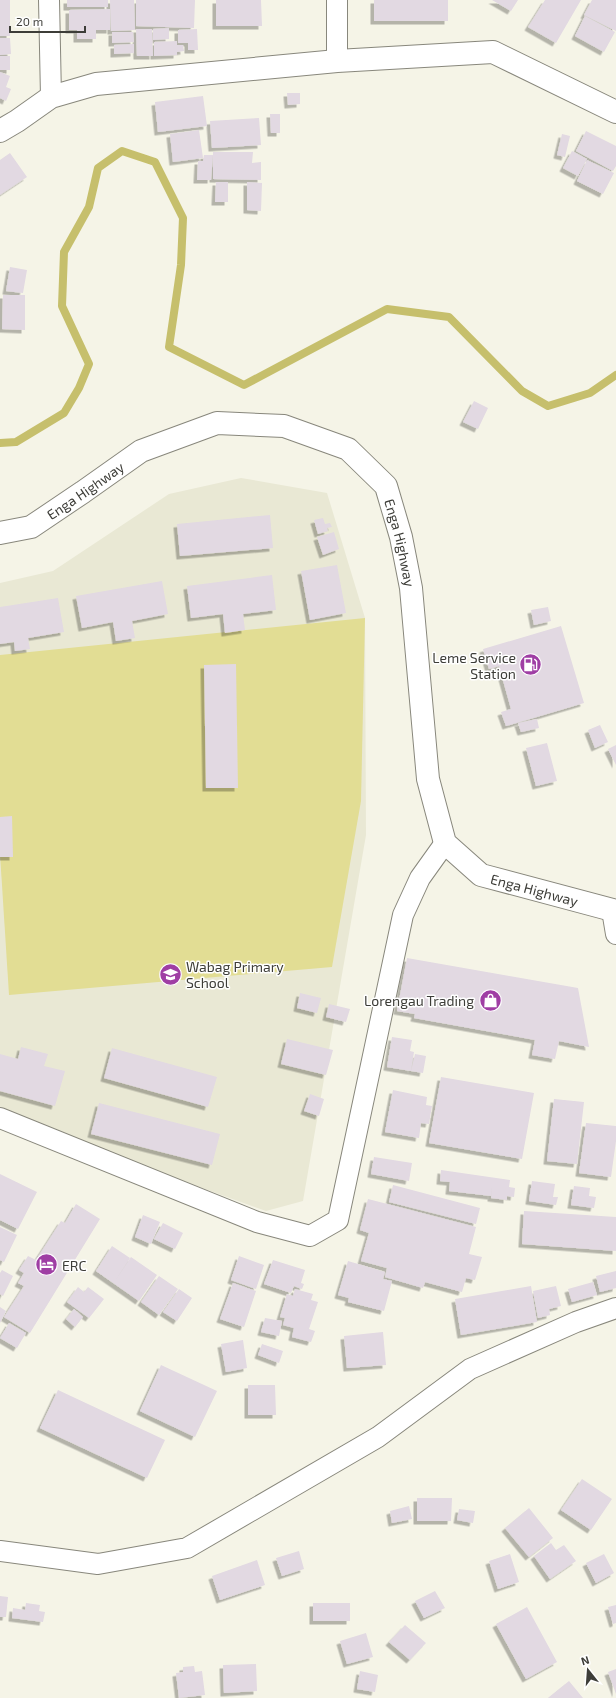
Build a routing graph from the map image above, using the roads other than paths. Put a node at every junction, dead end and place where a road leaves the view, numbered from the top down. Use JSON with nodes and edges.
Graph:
{"nodes":[{"id":1,"x":49,"y":0,"type":"edge"},
{"id":2,"x":337,"y":0,"type":"edge"},
{"id":3,"x":337,"y":61,"type":"junction"},
{"id":4,"x":51,"y":97,"type":"junction"},
{"id":5,"x":616,"y":112,"type":"edge"},
{"id":6,"x":0,"y":131,"type":"edge"},
{"id":7,"x":0,"y":532,"type":"edge"},
{"id":8,"x":445,"y":843,"type":"junction"},
{"id":9,"x":614,"y":911,"type":"edge"},
{"id":10,"x":616,"y":934,"type":"edge"},
{"id":11,"x":0,"y":1118,"type":"edge"},
{"id":12,"x":616,"y":1308,"type":"edge"},
{"id":13,"x":0,"y":1551,"type":"edge"}],
"edges":[{"from":1,"to":4,"type":"street"},
{"from":2,"to":3,"type":"street"},
{"from":3,"to":4,"type":"main road"},
{"from":3,"to":5,"type":"main road"},
{"from":4,"to":6,"type":"main road"},
{"from":7,"to":8,"type":"main road","name":"Enga Highway"},
{"from":8,"to":9,"type":"main road","name":"Enga Highway"},
{"from":8,"to":11,"type":"street"},
{"from":9,"to":10,"type":"street"},
{"from":12,"to":13,"type":"street"}]}
